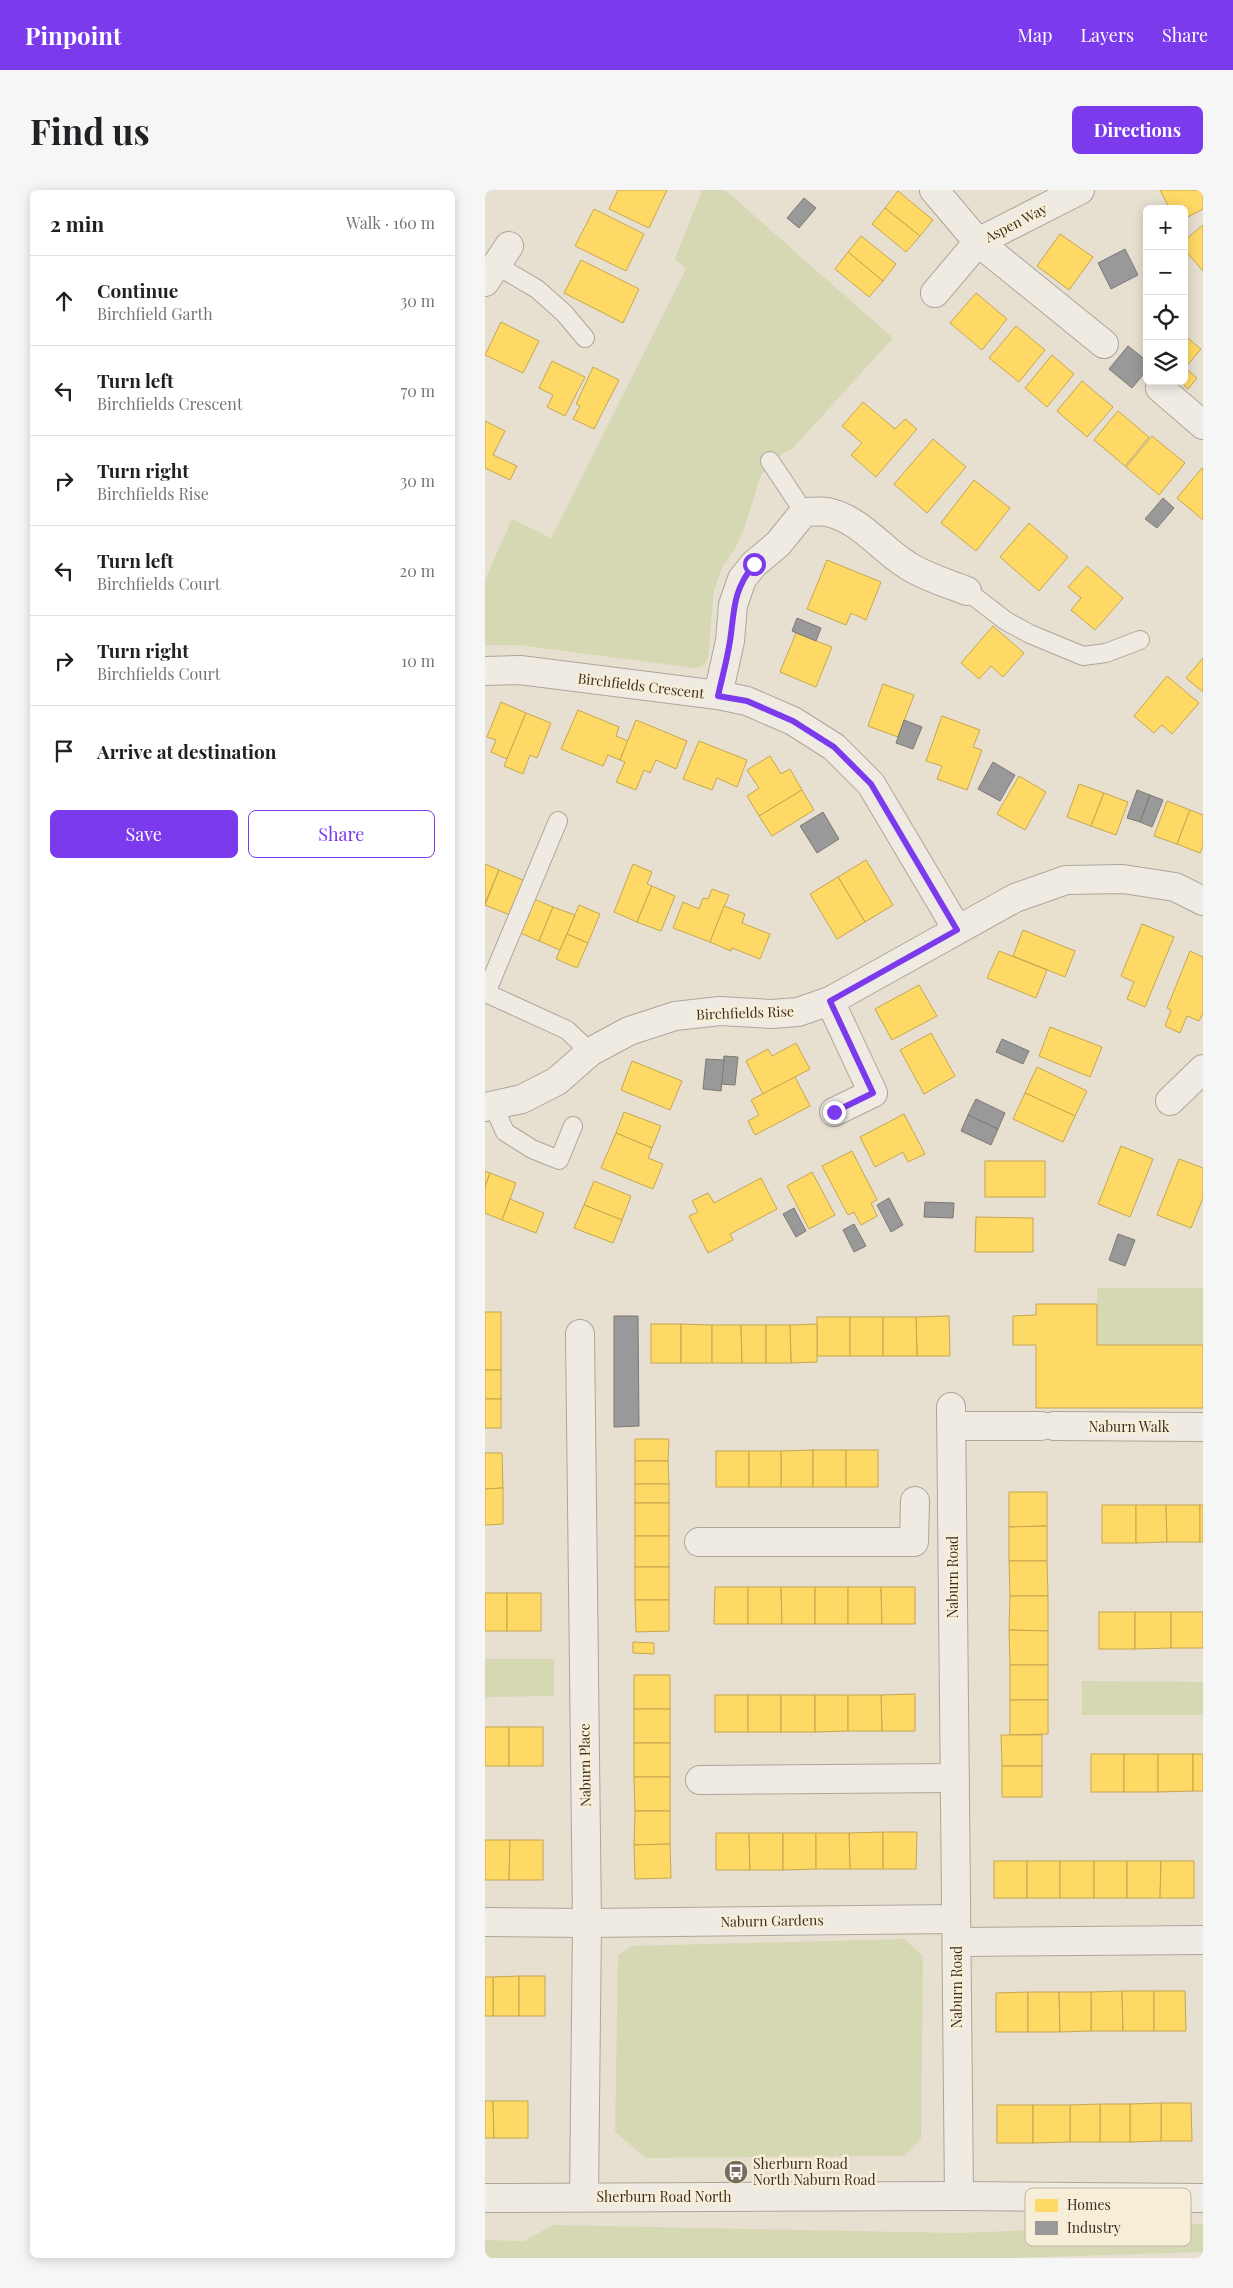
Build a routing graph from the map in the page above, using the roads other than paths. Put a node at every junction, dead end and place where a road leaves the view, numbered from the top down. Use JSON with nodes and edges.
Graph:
{"nodes":[{"id":1,"x":934,"y":190,"type":"edge"},
{"id":2,"x":1080,"y":190,"type":"edge"},
{"id":3,"x":979,"y":242,"type":"junction"},
{"id":4,"x":497,"y":264,"type":"edge"},
{"id":5,"x":935,"y":293,"type":"dead end"},
{"id":6,"x":585,"y":338,"type":"dead end"},
{"id":7,"x":1104,"y":344,"type":"dead end"},
{"id":8,"x":1160,"y":388,"type":"dead end"},
{"id":9,"x":1200,"y":417,"type":"edge"},
{"id":10,"x":770,"y":461,"type":"dead end"},
{"id":11,"x":804,"y":512,"type":"junction"},
{"id":12,"x":967,"y":591,"type":"joint"},
{"id":13,"x":1140,"y":640,"type":"dead end"},
{"id":14,"x":485,"y":671,"type":"edge"},
{"id":15,"x":718,"y":696,"type":"junction"},
{"id":16,"x":559,"y":821,"type":"dead end"},
{"id":17,"x":1203,"y":901,"type":"edge"},
{"id":18,"x":957,"y":930,"type":"junction"},
{"id":19,"x":830,"y":1001,"type":"junction"},
{"id":20,"x":590,"y":1052,"type":"junction"},
{"id":21,"x":1203,"y":1069,"type":"edge"},
{"id":22,"x":1169,"y":1101,"type":"dead end"},
{"id":23,"x":489,"y":1106,"type":"edge"},
{"id":24,"x":834,"y":1112,"type":"dead end"},
{"id":25,"x":573,"y":1126,"type":"dead end"},
{"id":26,"x":580,"y":1334,"type":"dead end"},
{"id":27,"x":951,"y":1416,"type":"joint"},
{"id":28,"x":1203,"y":1427,"type":"edge"},
{"id":29,"x":915,"y":1501,"type":"dead end"},
{"id":30,"x":699,"y":1542,"type":"dead end"},
{"id":31,"x":955,"y":1778,"type":"junction"},
{"id":32,"x":700,"y":1780,"type":"dead end"},
{"id":33,"x":485,"y":1922,"type":"edge"},
{"id":34,"x":587,"y":1923,"type":"junction"},
{"id":35,"x":956,"y":1931,"type":"junction"},
{"id":36,"x":1203,"y":1940,"type":"edge"},
{"id":37,"x":959,"y":2196,"type":"junction"},
{"id":38,"x":584,"y":2197,"type":"junction"},
{"id":39,"x":1025,"y":2197,"type":"edge"},
{"id":40,"x":485,"y":2198,"type":"edge"}],
"edges":[{"from":1,"to":3,"type":"street","name":"Aspen Way"},
{"from":2,"to":3,"type":"street","name":"Aspen Way"},
{"from":3,"to":5,"type":"street","name":"Aspen Way"},
{"from":3,"to":7,"type":"street"},
{"from":4,"to":6,"type":"lane"},
{"from":8,"to":9,"type":"street"},
{"from":10,"to":11,"type":"lane"},
{"from":11,"to":12,"type":"street"},
{"from":11,"to":15,"type":"street"},
{"from":12,"to":13,"type":"lane"},
{"from":14,"to":15,"type":"street","name":"Birchfields Crescent"},
{"from":15,"to":18,"type":"street","name":"Birchfields Crescent"},
{"from":16,"to":20,"type":"lane"},
{"from":17,"to":18,"type":"street","name":"Birchfields Rise"},
{"from":18,"to":19,"type":"street","name":"Birchfields Rise"},
{"from":19,"to":20,"type":"street","name":"Birchfields Rise"},
{"from":19,"to":24,"type":"street"},
{"from":20,"to":23,"type":"street","name":"Birchfields Rise"},
{"from":21,"to":22,"type":"street"},
{"from":23,"to":25,"type":"lane"},
{"from":26,"to":34,"type":"street","name":"Naburn Place"},
{"from":27,"to":28,"type":"street","name":"Naburn Walk"},
{"from":27,"to":31,"type":"street","name":"Naburn Road"},
{"from":29,"to":30,"type":"street"},
{"from":31,"to":32,"type":"street"},
{"from":31,"to":35,"type":"street","name":"Naburn Road"},
{"from":33,"to":34,"type":"street","name":"Naburn Gardens"},
{"from":34,"to":35,"type":"street","name":"Naburn Gardens"},
{"from":34,"to":38,"type":"street","name":"Naburn Place"},
{"from":35,"to":36,"type":"street","name":"Naburn Gardens"},
{"from":35,"to":37,"type":"street","name":"Naburn Road"},
{"from":37,"to":38,"type":"street","name":"Sherburn Road North"},
{"from":37,"to":39,"type":"street","name":"Sherburn Road North"},
{"from":38,"to":40,"type":"street","name":"Sherburn Road North"}]}
